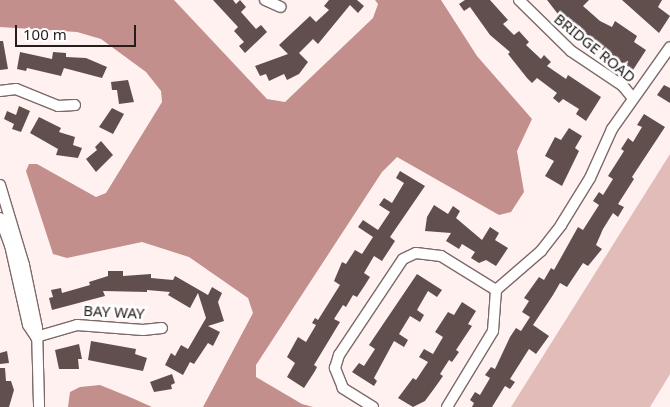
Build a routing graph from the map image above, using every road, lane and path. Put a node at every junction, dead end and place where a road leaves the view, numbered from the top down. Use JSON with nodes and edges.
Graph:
{"nodes":[{"id":1,"x":265,"y":0,"type":"edge"},
{"id":2,"x":519,"y":0,"type":"edge"},
{"id":3,"x":281,"y":7,"type":"dead end"},
{"id":4,"x":670,"y":46,"type":"edge"},
{"id":5,"x":0,"y":91,"type":"edge"},
{"id":6,"x":632,"y":97,"type":"junction"},
{"id":7,"x":75,"y":106,"type":"dead end"},
{"id":8,"x":0,"y":185,"type":"edge"},
{"id":9,"x":4,"y":207,"type":"edge"},
{"id":10,"x":3,"y":219,"type":"edge"},
{"id":11,"x":496,"y":290,"type":"junction"},
{"id":12,"x":162,"y":328,"type":"dead end"},
{"id":13,"x":36,"y":337,"type":"junction"},
{"id":14,"x":39,"y":407,"type":"edge"},
{"id":15,"x":373,"y":407,"type":"edge"},
{"id":16,"x":447,"y":407,"type":"edge"}],
"edges":[{"from":1,"to":3,"type":"street"},
{"from":2,"to":6,"type":"street","name":"BRIDGE ROAD"},
{"from":4,"to":6,"type":"street"},
{"from":5,"to":7,"type":"street"},
{"from":6,"to":11,"type":"street"},
{"from":8,"to":9,"type":"street"},
{"from":9,"to":10,"type":"street"},
{"from":10,"to":13,"type":"street"},
{"from":11,"to":15,"type":"street"},
{"from":11,"to":16,"type":"street"},
{"from":12,"to":13,"type":"street","name":"BAY WAY"},
{"from":13,"to":14,"type":"street"}]}
